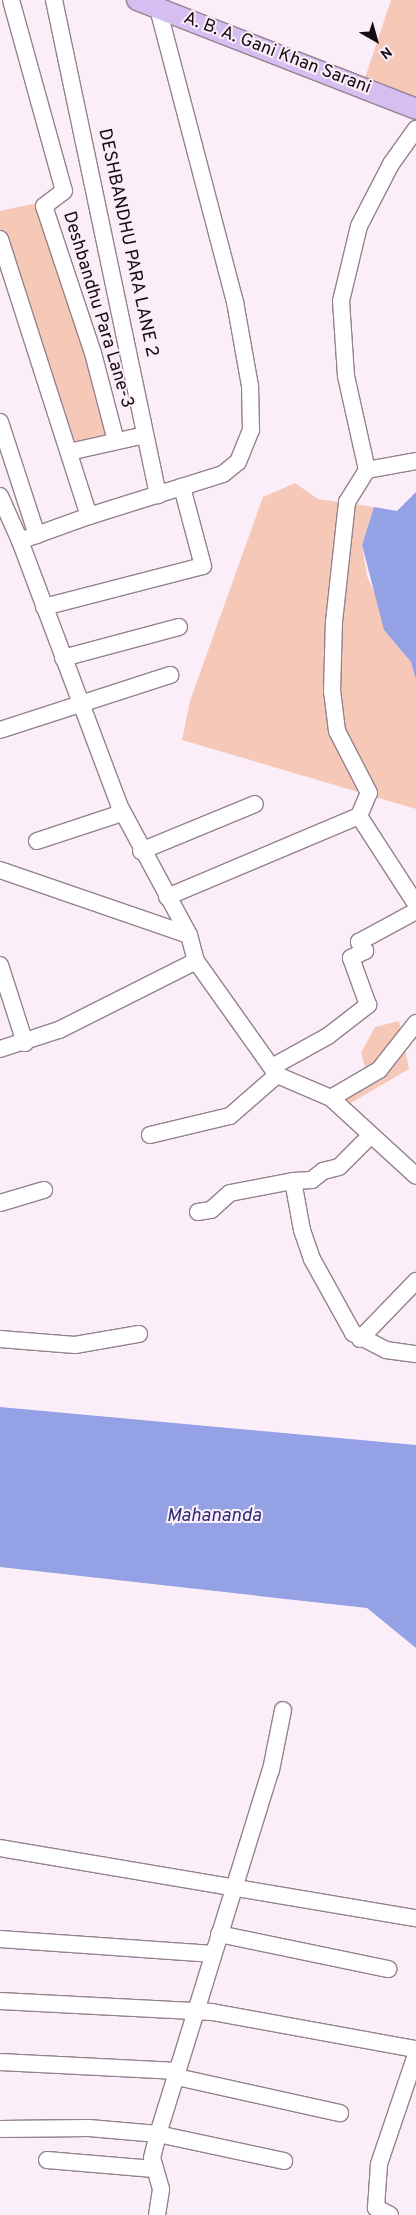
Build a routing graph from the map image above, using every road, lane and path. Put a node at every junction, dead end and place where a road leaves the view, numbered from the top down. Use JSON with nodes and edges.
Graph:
{"nodes":[{"id":1,"x":11,"y":0,"type":"edge"},
{"id":2,"x":54,"y":0,"type":"edge"},
{"id":3,"x":137,"y":0,"type":"edge"},
{"id":4,"x":169,"y":7,"type":"edge"},
{"id":5,"x":416,"y":109,"type":"edge"},
{"id":6,"x":416,"y":129,"type":"edge"},
{"id":7,"x":0,"y":239,"type":"edge"},
{"id":8,"x":0,"y":422,"type":"edge"},
{"id":9,"x":145,"y":435,"type":"junction"},
{"id":10,"x":116,"y":441,"type":"junction"},
{"id":11,"x":69,"y":452,"type":"junction"},
{"id":12,"x":416,"y":461,"type":"edge"},
{"id":13,"x":367,"y":470,"type":"junction"},
{"id":14,"x":182,"y":487,"type":"junction"},
{"id":15,"x":158,"y":494,"type":"junction"},
{"id":16,"x":0,"y":496,"type":"edge"},
{"id":17,"x":89,"y":516,"type":"junction"},
{"id":18,"x":37,"y":535,"type":"junction"},
{"id":19,"x":20,"y":542,"type":"junction"},
{"id":20,"x":44,"y":607,"type":"junction"},
{"id":21,"x":179,"y":627,"type":"dead end"},
{"id":22,"x":63,"y":658,"type":"junction"},
{"id":23,"x":170,"y":675,"type":"dead end"},
{"id":24,"x":79,"y":702,"type":"junction"},
{"id":25,"x":0,"y":730,"type":"edge"},
{"id":26,"x":255,"y":804,"type":"dead end"},
{"id":27,"x":122,"y":813,"type":"junction"},
{"id":28,"x":359,"y":816,"type":"junction"},
{"id":29,"x":37,"y":840,"type":"dead end"},
{"id":30,"x":141,"y":851,"type":"junction"},
{"id":31,"x":0,"y":870,"type":"edge"},
{"id":32,"x":167,"y":897,"type":"junction"},
{"id":33,"x":416,"y":904,"type":"edge"},
{"id":34,"x":416,"y":911,"type":"edge"},
{"id":35,"x":188,"y":936,"type":"junction"},
{"id":36,"x":196,"y":960,"type":"junction"},
{"id":37,"x":0,"y":965,"type":"edge"},
{"id":38,"x":416,"y":1023,"type":"edge"},
{"id":39,"x":25,"y":1043,"type":"junction"},
{"id":40,"x":0,"y":1049,"type":"edge"},
{"id":41,"x":275,"y":1071,"type":"junction"},
{"id":42,"x":331,"y":1098,"type":"junction"},
{"id":43,"x":150,"y":1135,"type":"dead end"},
{"id":44,"x":371,"y":1135,"type":"junction"},
{"id":45,"x":416,"y":1176,"type":"edge"},
{"id":46,"x":292,"y":1180,"type":"junction"},
{"id":47,"x":44,"y":1190,"type":"dead end"},
{"id":48,"x":0,"y":1203,"type":"edge"},
{"id":49,"x":198,"y":1212,"type":"dead end"},
{"id":50,"x":416,"y":1281,"type":"edge"},
{"id":51,"x":139,"y":1334,"type":"dead end"},
{"id":52,"x":0,"y":1339,"type":"edge"},
{"id":53,"x":360,"y":1339,"type":"junction"},
{"id":54,"x":416,"y":1354,"type":"edge"},
{"id":55,"x":283,"y":1710,"type":"dead end"},
{"id":56,"x":0,"y":1848,"type":"edge"},
{"id":57,"x":233,"y":1889,"type":"junction"},
{"id":58,"x":416,"y":1918,"type":"edge"},
{"id":59,"x":219,"y":1934,"type":"junction"},
{"id":60,"x":0,"y":1939,"type":"edge"},
{"id":61,"x":213,"y":1954,"type":"junction"},
{"id":62,"x":388,"y":1969,"type":"dead end"},
{"id":63,"x":0,"y":2001,"type":"edge"},
{"id":64,"x":195,"y":2010,"type":"junction"},
{"id":65,"x":416,"y":2048,"type":"edge"},
{"id":66,"x":416,"y":2055,"type":"edge"},
{"id":67,"x":0,"y":2062,"type":"edge"},
{"id":68,"x":177,"y":2074,"type":"junction"},
{"id":69,"x":410,"y":2097,"type":"edge"},
{"id":70,"x":340,"y":2113,"type":"dead end"},
{"id":71,"x":0,"y":2129,"type":"edge"},
{"id":72,"x":158,"y":2134,"type":"junction"},
{"id":73,"x":47,"y":2160,"type":"dead end"},
{"id":74,"x":284,"y":2161,"type":"dead end"},
{"id":75,"x":154,"y":2169,"type":"junction"},
{"id":76,"x":157,"y":2215,"type":"edge"},
{"id":77,"x":390,"y":2215,"type":"edge"}],
"edges":[{"from":1,"to":10,"type":"street","name":"Deshbandhu Para Lane-3"},
{"from":2,"to":9,"type":"street","name":"DESHBANDHU PARA LANE 2"},
{"from":3,"to":4,"type":"main road","name":"A. B. A. Gani Khan Sarani"},
{"from":4,"to":5,"type":"main road","name":"A. B. A. Gani Khan Sarani"},
{"from":4,"to":14,"type":"street"},
{"from":6,"to":13,"type":"street"},
{"from":7,"to":11,"type":"street"},
{"from":8,"to":18,"type":"street"},
{"from":9,"to":10,"type":"street"},
{"from":9,"to":15,"type":"street","name":"DESHBANDHU PARA LANE 2"},
{"from":10,"to":11,"type":"street"},
{"from":11,"to":17,"type":"street"},
{"from":12,"to":13,"type":"street"},
{"from":13,"to":28,"type":"street"},
{"from":14,"to":15,"type":"street"},
{"from":14,"to":20,"type":"street"},
{"from":15,"to":17,"type":"street"},
{"from":16,"to":19,"type":"street"},
{"from":17,"to":18,"type":"street"},
{"from":18,"to":19,"type":"street"},
{"from":19,"to":20,"type":"street"},
{"from":20,"to":22,"type":"street"},
{"from":21,"to":22,"type":"street"},
{"from":22,"to":24,"type":"street"},
{"from":23,"to":24,"type":"street"},
{"from":24,"to":25,"type":"street"},
{"from":24,"to":27,"type":"street"},
{"from":26,"to":30,"type":"street"},
{"from":27,"to":29,"type":"street"},
{"from":27,"to":30,"type":"street"},
{"from":28,"to":32,"type":"street"},
{"from":28,"to":33,"type":"street"},
{"from":30,"to":32,"type":"street"},
{"from":31,"to":35,"type":"street"},
{"from":32,"to":35,"type":"street"},
{"from":34,"to":41,"type":"street"},
{"from":35,"to":36,"type":"street"},
{"from":36,"to":39,"type":"street"},
{"from":36,"to":41,"type":"street"},
{"from":37,"to":39,"type":"street"},
{"from":38,"to":42,"type":"street"},
{"from":39,"to":40,"type":"street"},
{"from":41,"to":42,"type":"street"},
{"from":41,"to":43,"type":"street"},
{"from":42,"to":44,"type":"street"},
{"from":44,"to":45,"type":"street"},
{"from":44,"to":46,"type":"street"},
{"from":46,"to":49,"type":"street"},
{"from":46,"to":53,"type":"street"},
{"from":47,"to":48,"type":"street"},
{"from":50,"to":53,"type":"street"},
{"from":51,"to":52,"type":"street"},
{"from":53,"to":54,"type":"street"},
{"from":55,"to":57,"type":"street"},
{"from":56,"to":57,"type":"street"},
{"from":57,"to":58,"type":"street"},
{"from":57,"to":59,"type":"street"},
{"from":59,"to":61,"type":"street"},
{"from":59,"to":62,"type":"street"},
{"from":60,"to":61,"type":"street"},
{"from":61,"to":64,"type":"street"},
{"from":63,"to":64,"type":"street"},
{"from":64,"to":65,"type":"street"},
{"from":64,"to":68,"type":"street"},
{"from":66,"to":69,"type":"street"},
{"from":67,"to":68,"type":"street"},
{"from":68,"to":70,"type":"street"},
{"from":68,"to":72,"type":"street"},
{"from":69,"to":77,"type":"street"},
{"from":71,"to":72,"type":"street"},
{"from":72,"to":74,"type":"street"},
{"from":72,"to":75,"type":"street"},
{"from":73,"to":75,"type":"street"},
{"from":75,"to":76,"type":"street"}]}
